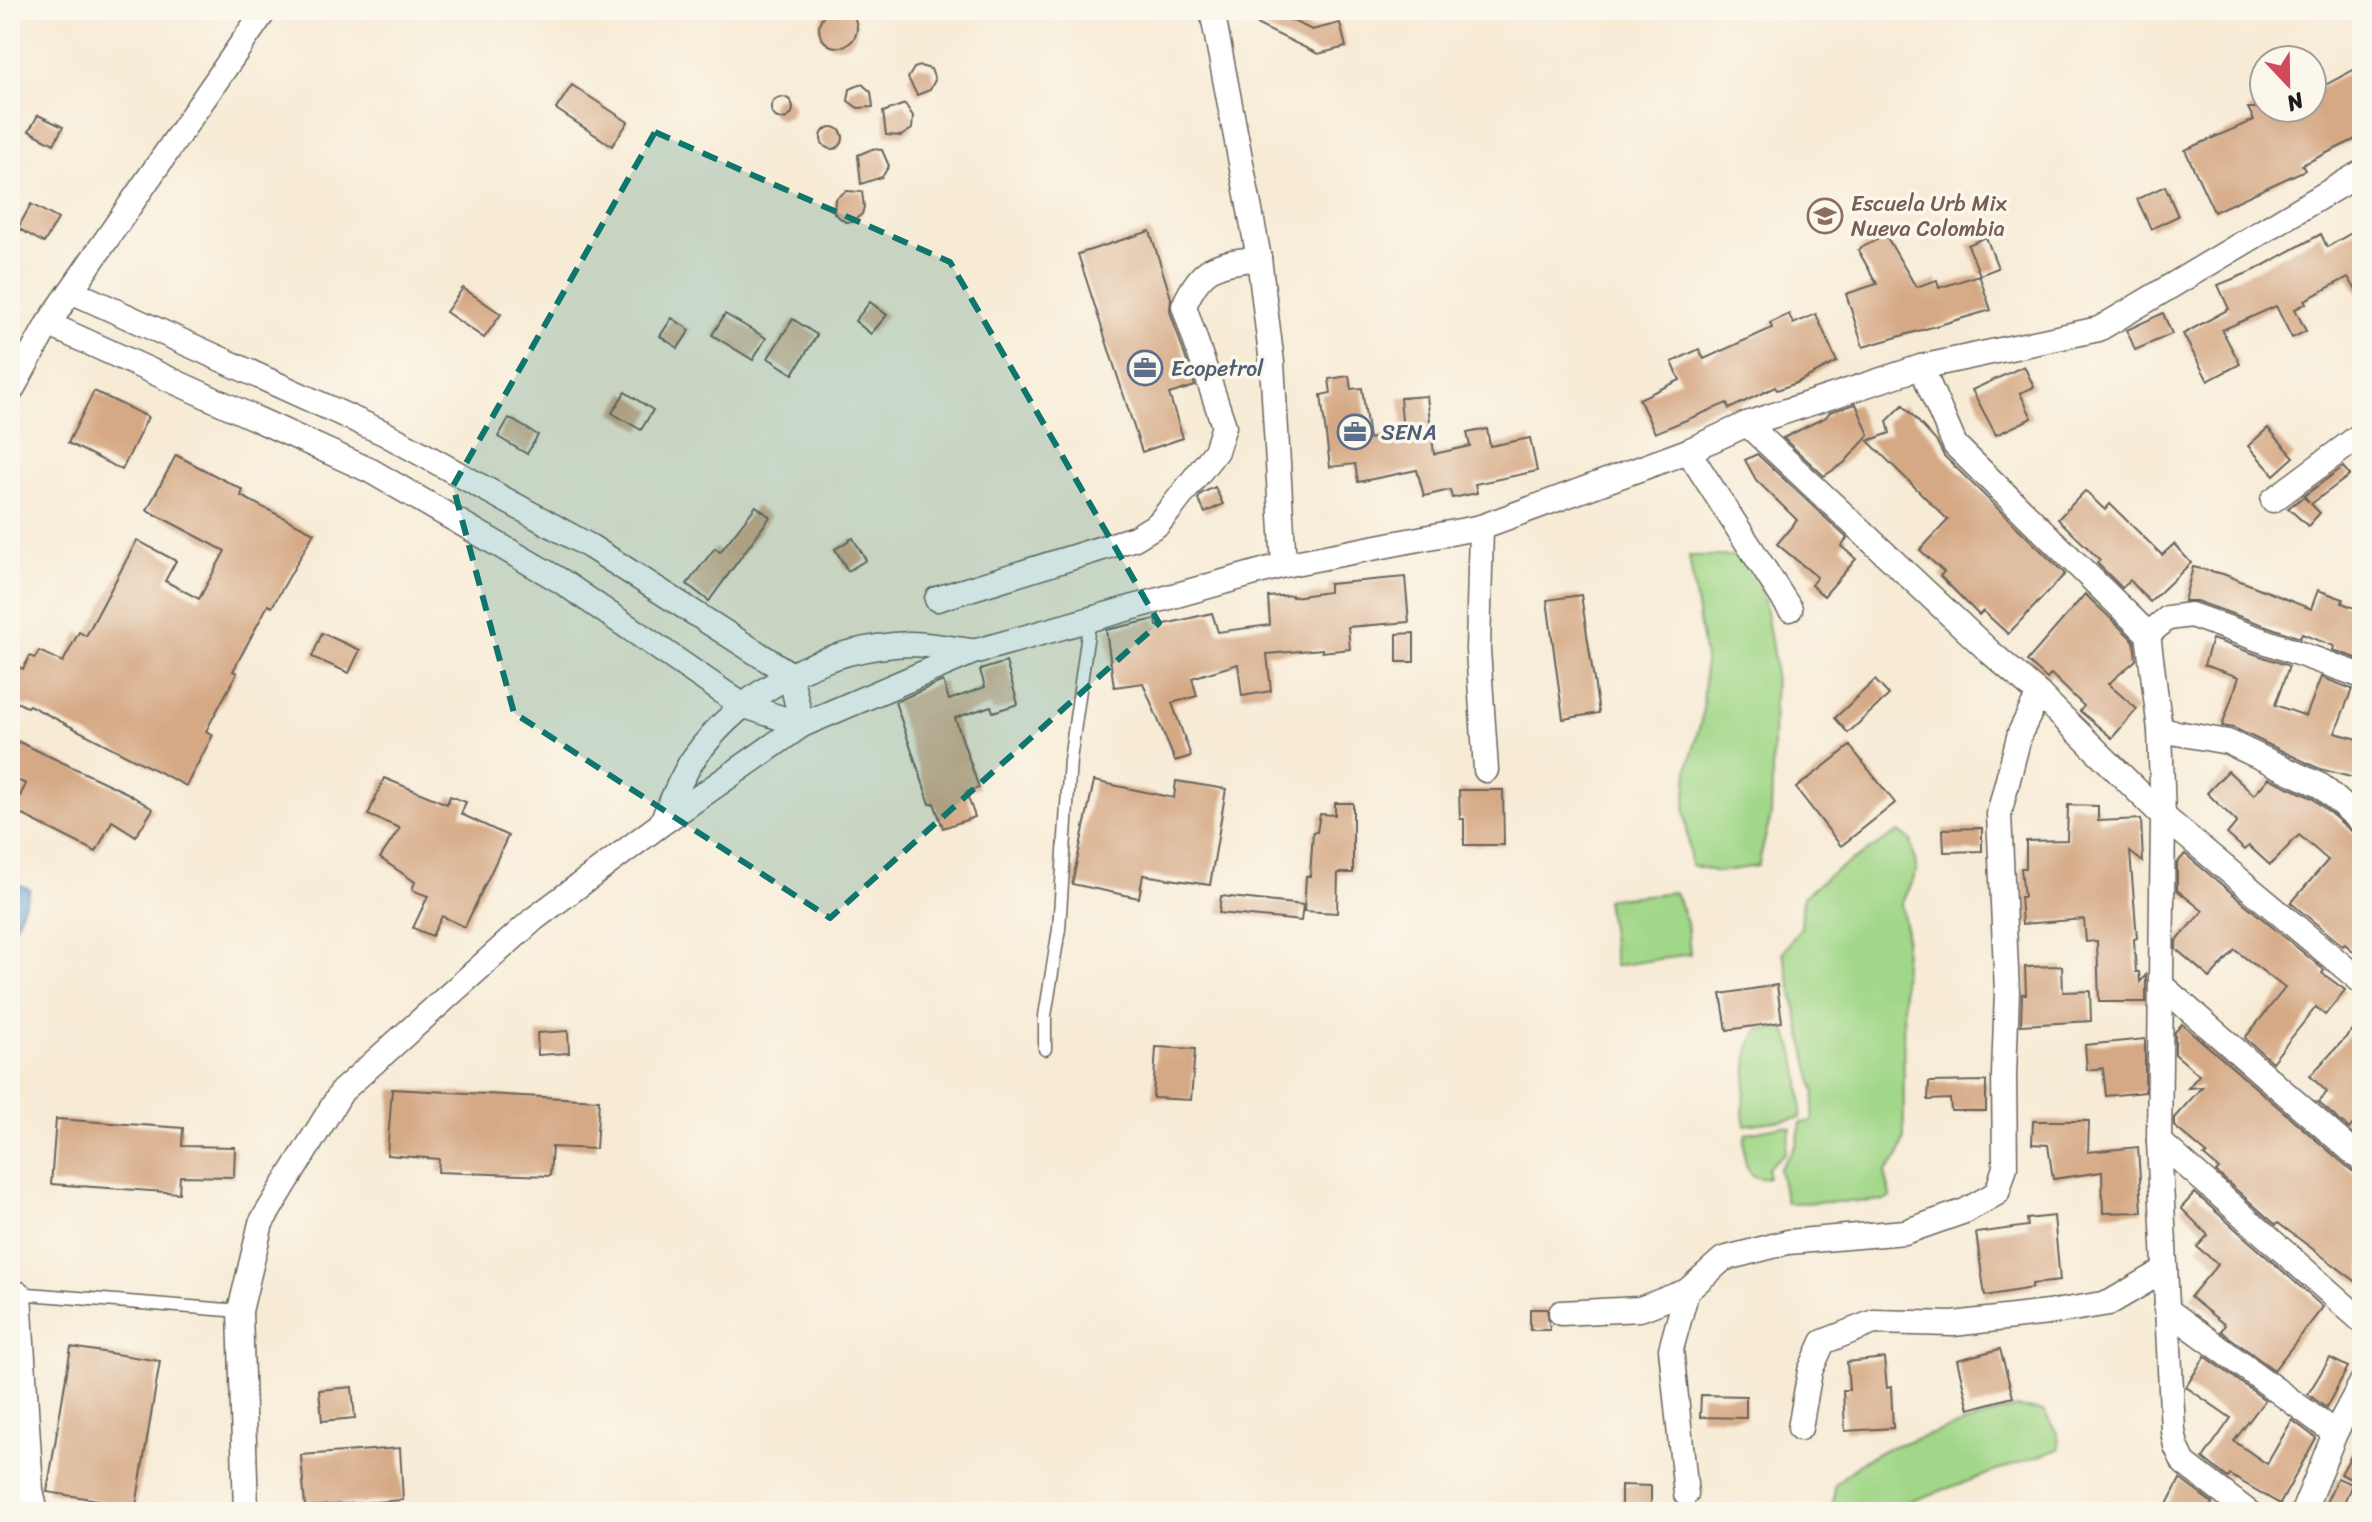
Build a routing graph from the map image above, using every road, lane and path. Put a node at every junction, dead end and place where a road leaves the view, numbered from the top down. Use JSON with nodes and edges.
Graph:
{"nodes":[{"id":1,"x":265,"y":10,"type":"edge"},
{"id":2,"x":1212,"y":10,"type":"edge"},
{"id":3,"x":2362,"y":172,"type":"edge"},
{"id":4,"x":1259,"y":258,"type":"junction"},
{"id":5,"x":71,"y":291,"type":"junction"},
{"id":6,"x":48,"y":324,"type":"junction"},
{"id":7,"x":1921,"y":367,"type":"junction"},
{"id":8,"x":10,"y":393,"type":"edge"},
{"id":9,"x":1747,"y":424,"type":"junction"},
{"id":10,"x":384,"y":433,"type":"junction"},
{"id":11,"x":2362,"y":434,"type":"edge"},
{"id":12,"x":1688,"y":451,"type":"junction"},
{"id":13,"x":371,"y":471,"type":"junction"},
{"id":14,"x":2273,"y":500,"type":"dead end"},
{"id":15,"x":1481,"y":527,"type":"junction"},
{"id":16,"x":1284,"y":565,"type":"junction"},
{"id":17,"x":937,"y":599,"type":"dead end"},
{"id":18,"x":1790,"y":609,"type":"dead end"},
{"id":19,"x":1090,"y":619,"type":"junction"},
{"id":20,"x":2148,"y":634,"type":"junction"},
{"id":21,"x":973,"y":652,"type":"junction"},
{"id":22,"x":790,"y":674,"type":"junction"},
{"id":23,"x":2362,"y":676,"type":"edge"},
{"id":24,"x":2039,"y":694,"type":"junction"},
{"id":25,"x":742,"y":705,"type":"junction"},
{"id":26,"x":802,"y":725,"type":"junction"},
{"id":27,"x":2160,"y":730,"type":"junction"},
{"id":28,"x":1486,"y":770,"type":"dead end"},
{"id":29,"x":2163,"y":816,"type":"junction"},
{"id":30,"x":2362,"y":822,"type":"edge"},
{"id":31,"x":661,"y":824,"type":"junction"},
{"id":32,"x":2361,"y":981,"type":"edge"},
{"id":33,"x":2162,"y":986,"type":"junction"},
{"id":34,"x":1045,"y":1049,"type":"dead end"},
{"id":35,"x":2159,"y":1141,"type":"junction"},
{"id":36,"x":2362,"y":1160,"type":"edge"},
{"id":37,"x":2165,"y":1270,"type":"junction"},
{"id":38,"x":1687,"y":1291,"type":"junction"},
{"id":39,"x":15,"y":1293,"type":"edge"},
{"id":40,"x":2166,"y":1309,"type":"junction"},
{"id":41,"x":240,"y":1311,"type":"junction"},
{"id":42,"x":1561,"y":1313,"type":"dead end"},
{"id":43,"x":2362,"y":1321,"type":"edge"},
{"id":44,"x":2362,"y":1382,"type":"edge"},
{"id":45,"x":1800,"y":1428,"type":"dead end"},
{"id":46,"x":2335,"y":1433,"type":"junction"},
{"id":47,"x":1686,"y":1494,"type":"dead end"},
{"id":48,"x":36,"y":1512,"type":"edge"},
{"id":49,"x":246,"y":1512,"type":"edge"},
{"id":50,"x":2248,"y":1512,"type":"edge"},
{"id":51,"x":2303,"y":1512,"type":"edge"}],
"edges":[{"from":1,"to":5,"type":"street"},
{"from":2,"to":4,"type":"street"},
{"from":3,"to":7,"type":"street"},
{"from":4,"to":16,"type":"street"},
{"from":4,"to":17,"type":"street"},
{"from":5,"to":6,"type":"street"},
{"from":5,"to":10,"type":"street"},
{"from":6,"to":8,"type":"street"},
{"from":6,"to":13,"type":"street"},
{"from":7,"to":9,"type":"street"},
{"from":7,"to":20,"type":"street"},
{"from":9,"to":12,"type":"street"},
{"from":9,"to":24,"type":"street"},
{"from":10,"to":13,"type":"street"},
{"from":10,"to":22,"type":"street"},
{"from":11,"to":14,"type":"street"},
{"from":12,"to":15,"type":"street"},
{"from":12,"to":18,"type":"street"},
{"from":13,"to":25,"type":"street"},
{"from":15,"to":16,"type":"street"},
{"from":15,"to":28,"type":"street"},
{"from":16,"to":19,"type":"street"},
{"from":19,"to":21,"type":"street"},
{"from":19,"to":34,"type":"lane"},
{"from":20,"to":23,"type":"street"},
{"from":20,"to":27,"type":"street"},
{"from":21,"to":22,"type":"street"},
{"from":21,"to":26,"type":"street"},
{"from":22,"to":25,"type":"street"},
{"from":22,"to":26,"type":"street"},
{"from":24,"to":29,"type":"street"},
{"from":24,"to":38,"type":"street"},
{"from":25,"to":26,"type":"street"},
{"from":25,"to":31,"type":"street"},
{"from":26,"to":31,"type":"street"},
{"from":27,"to":29,"type":"street"},
{"from":27,"to":30,"type":"street"},
{"from":29,"to":32,"type":"street"},
{"from":29,"to":33,"type":"street"},
{"from":31,"to":41,"type":"street"},
{"from":33,"to":35,"type":"street"},
{"from":33,"to":36,"type":"street"},
{"from":35,"to":37,"type":"street"},
{"from":35,"to":43,"type":"street"},
{"from":37,"to":40,"type":"street"},
{"from":37,"to":45,"type":"street"},
{"from":38,"to":42,"type":"street"},
{"from":38,"to":47,"type":"street"},
{"from":39,"to":41,"type":"lane"},
{"from":39,"to":48,"type":"street"},
{"from":40,"to":46,"type":"street"},
{"from":40,"to":50,"type":"street"},
{"from":41,"to":49,"type":"street"},
{"from":44,"to":46,"type":"street"},
{"from":46,"to":51,"type":"street"}]}
